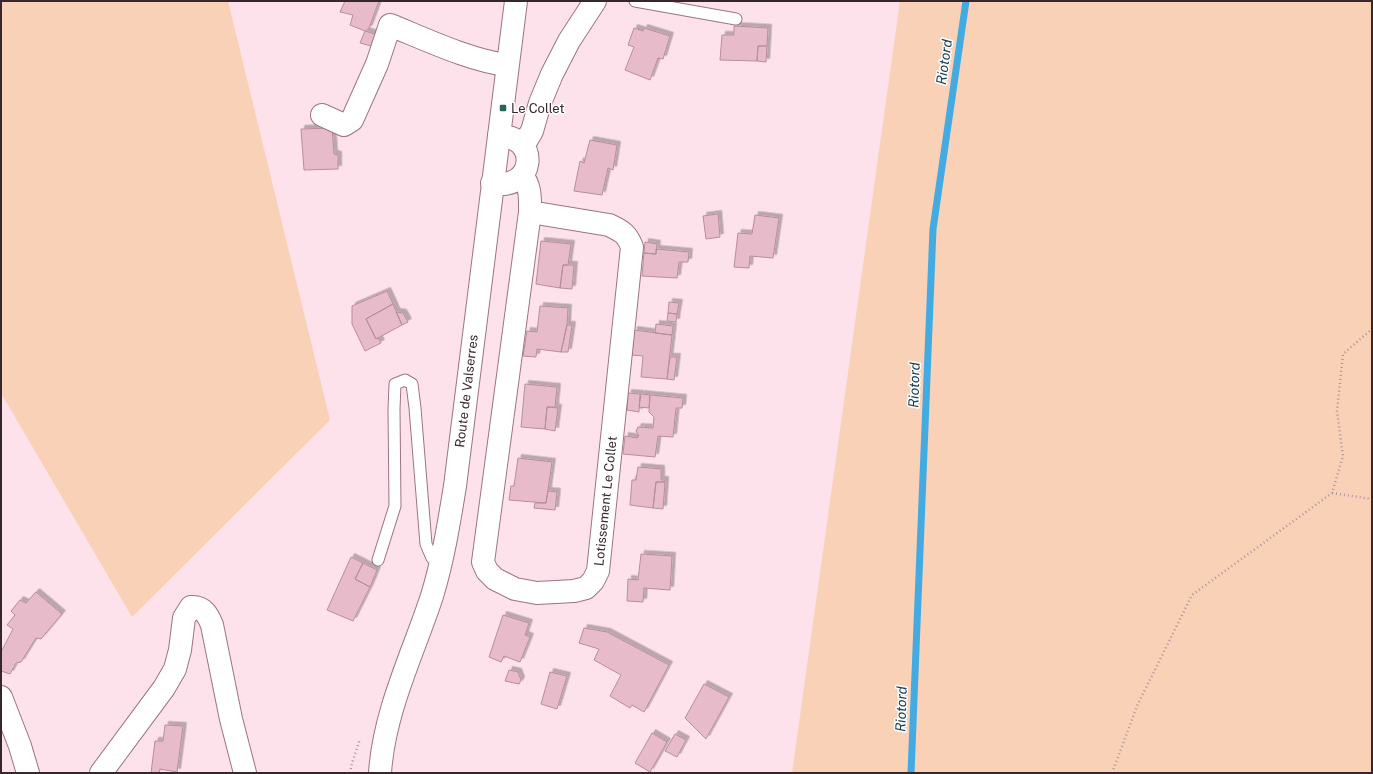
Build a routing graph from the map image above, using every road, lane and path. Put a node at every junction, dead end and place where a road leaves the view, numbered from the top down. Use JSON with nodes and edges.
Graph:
{"nodes":[{"id":1,"x":516,"y":1,"type":"edge"},
{"id":2,"x":595,"y":1,"type":"edge"},
{"id":3,"x":635,"y":1,"type":"edge"},
{"id":4,"x":736,"y":19,"type":"dead end"},
{"id":5,"x":507,"y":65,"type":"junction"},
{"id":6,"x":322,"y":115,"type":"dead end"},
{"id":7,"x":499,"y":136,"type":"junction"},
{"id":8,"x":523,"y":146,"type":"junction"},
{"id":9,"x":522,"y":175,"type":"junction"},
{"id":10,"x":492,"y":182,"type":"junction"},
{"id":11,"x":530,"y":212,"type":"junction"},
{"id":12,"x":1372,"y":329,"type":"edge"},
{"id":13,"x":1332,"y":493,"type":"junction"},
{"id":14,"x":1372,"y":499,"type":"edge"},
{"id":15,"x":378,"y":560,"type":"dead end"},
{"id":16,"x":441,"y":560,"type":"junction"},
{"id":17,"x":1,"y":697,"type":"edge"},
{"id":18,"x":28,"y":773,"type":"edge"},
{"id":19,"x":101,"y":773,"type":"edge"},
{"id":20,"x":244,"y":773,"type":"edge"},
{"id":21,"x":380,"y":773,"type":"edge"},
{"id":22,"x":1112,"y":773,"type":"edge"}],
"edges":[{"from":1,"to":5,"type":"street","name":"Route de Valserres"},
{"from":2,"to":8,"type":"street"},
{"from":3,"to":4,"type":"lane"},
{"from":5,"to":6,"type":"street"},
{"from":5,"to":7,"type":"street","name":"Route de Valserres"},
{"from":7,"to":8,"type":"street"},
{"from":7,"to":10,"type":"street","name":"Route de Valserres"},
{"from":8,"to":9,"type":"street"},
{"from":9,"to":10,"type":"street"},
{"from":9,"to":11,"type":"street","name":"Lotissement Le Collet"},
{"from":10,"to":16,"type":"street","name":"Route de Valserres"},
{"from":11,"to":11,"type":"street","name":"Lotissement Le Collet"},
{"from":12,"to":13,"type":"path"},
{"from":13,"to":14,"type":"path"},
{"from":13,"to":22,"type":"path"},
{"from":15,"to":16,"type":"lane"},
{"from":16,"to":21,"type":"street","name":"Route de Valserres"},
{"from":17,"to":18,"type":"street"},
{"from":19,"to":20,"type":"street"}]}
